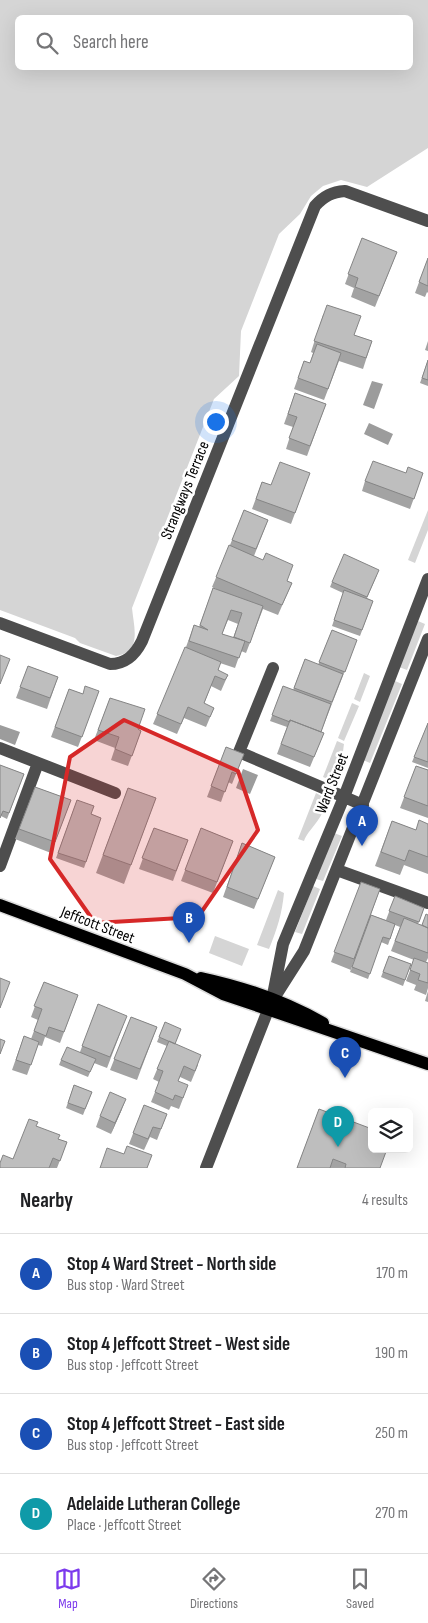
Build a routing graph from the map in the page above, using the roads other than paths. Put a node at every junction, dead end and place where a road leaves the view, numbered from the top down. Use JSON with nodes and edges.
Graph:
{"nodes":[{"id":1,"x":428,"y":221,"type":"edge"},
{"id":2,"x":428,"y":579,"type":"edge"},
{"id":3,"x":0,"y":624,"type":"edge"},
{"id":4,"x":428,"y":639,"type":"edge"},
{"id":5,"x":273,"y":668,"type":"dead end"},
{"id":6,"x":0,"y":748,"type":"edge"},
{"id":7,"x":38,"y":763,"type":"junction"},
{"id":8,"x":115,"y":793,"type":"dead end"},
{"id":9,"x":344,"y":797,"type":"junction"},
{"id":10,"x":363,"y":805,"type":"junction"},
{"id":11,"x":0,"y":866,"type":"edge"},
{"id":12,"x":337,"y":870,"type":"junction"},
{"id":13,"x":428,"y":903,"type":"edge"},
{"id":14,"x":0,"y":905,"type":"edge"},
{"id":15,"x":270,"y":1005,"type":"junction"},
{"id":16,"x":428,"y":1064,"type":"edge"},
{"id":17,"x":206,"y":1168,"type":"edge"}],
"edges":[{"from":1,"to":3,"type":"street","name":"Strangways Terrace"},
{"from":2,"to":9,"type":"street","name":"Ward Street"},
{"from":4,"to":10,"type":"street","name":"Ward Street"},
{"from":5,"to":9,"type":"street"},
{"from":6,"to":7,"type":"street"},
{"from":7,"to":8,"type":"street"},
{"from":7,"to":11,"type":"street"},
{"from":9,"to":10,"type":"street"},
{"from":9,"to":15,"type":"street","name":"Ward Street"},
{"from":10,"to":12,"type":"street","name":"Ward Street"},
{"from":12,"to":13,"type":"street"},
{"from":12,"to":15,"type":"street","name":"Ward Street"},
{"from":14,"to":15,"type":"main road","name":"Jeffcott Street"},
{"from":15,"to":16,"type":"main road","name":"Jeffcott Street"},
{"from":15,"to":17,"type":"street","name":"Ward Street"}]}
